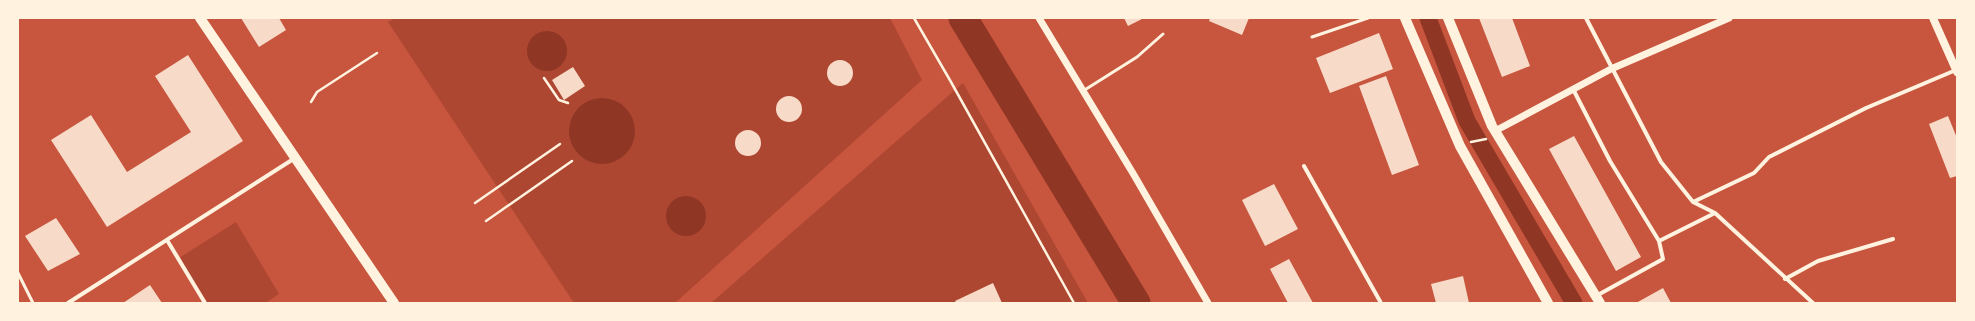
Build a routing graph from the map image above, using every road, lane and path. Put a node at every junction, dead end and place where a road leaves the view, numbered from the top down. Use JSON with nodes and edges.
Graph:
{"nodes":[{"id":1,"x":200,"y":18,"type":"edge"},
{"id":2,"x":914,"y":18,"type":"edge"},
{"id":3,"x":1038,"y":18,"type":"edge"},
{"id":4,"x":1368,"y":18,"type":"edge"},
{"id":5,"x":1405,"y":18,"type":"edge"},
{"id":6,"x":1448,"y":18,"type":"edge"},
{"id":7,"x":1586,"y":18,"type":"edge"},
{"id":8,"x":1729,"y":18,"type":"edge"},
{"id":9,"x":1933,"y":18,"type":"edge"},
{"id":10,"x":1163,"y":34,"type":"dead end"},
{"id":11,"x":1312,"y":37,"type":"dead end"},
{"id":12,"x":377,"y":53,"type":"dead end"},
{"id":13,"x":1611,"y":69,"type":"junction"},
{"id":14,"x":1956,"y":71,"type":"edge"},
{"id":15,"x":544,"y":78,"type":"dead end"},
{"id":16,"x":1573,"y":88,"type":"junction"},
{"id":17,"x":1083,"y":90,"type":"junction"},
{"id":18,"x":311,"y":102,"type":"dead end"},
{"id":19,"x":568,"y":103,"type":"dead end"},
{"id":20,"x":1495,"y":131,"type":"junction"},
{"id":21,"x":1486,"y":139,"type":"dead end"},
{"id":22,"x":1467,"y":143,"type":"dead end"},
{"id":23,"x":560,"y":144,"type":"dead end"},
{"id":24,"x":295,"y":158,"type":"junction"},
{"id":25,"x":572,"y":161,"type":"dead end"},
{"id":26,"x":1304,"y":166,"type":"dead end"},
{"id":27,"x":1693,"y":202,"type":"junction"},
{"id":28,"x":475,"y":203,"type":"dead end"},
{"id":29,"x":1715,"y":212,"type":"junction"},
{"id":30,"x":486,"y":221,"type":"dead end"},
{"id":31,"x":1893,"y":239,"type":"dead end"},
{"id":32,"x":167,"y":240,"type":"junction"},
{"id":33,"x":1659,"y":241,"type":"junction"},
{"id":34,"x":18,"y":273,"type":"edge"},
{"id":35,"x":1785,"y":279,"type":"junction"},
{"id":36,"x":1598,"y":300,"type":"edge"},
{"id":37,"x":33,"y":303,"type":"edge"},
{"id":38,"x":68,"y":303,"type":"edge"},
{"id":39,"x":205,"y":303,"type":"edge"},
{"id":40,"x":394,"y":303,"type":"edge"},
{"id":41,"x":1074,"y":303,"type":"edge"},
{"id":42,"x":1208,"y":303,"type":"edge"},
{"id":43,"x":1381,"y":303,"type":"edge"},
{"id":44,"x":1548,"y":303,"type":"edge"},
{"id":45,"x":1813,"y":303,"type":"edge"}],
"edges":[{"from":1,"to":24,"type":"main road"},
{"from":2,"to":41,"type":"path"},
{"from":3,"to":17,"type":"street"},
{"from":4,"to":11,"type":"lane"},
{"from":5,"to":44,"type":"main road"},
{"from":6,"to":20,"type":"main road"},
{"from":7,"to":13,"type":"street"},
{"from":8,"to":13,"type":"street"},
{"from":9,"to":14,"type":"main road"},
{"from":10,"to":17,"type":"lane"},
{"from":12,"to":18,"type":"path"},
{"from":13,"to":16,"type":"street"},
{"from":13,"to":27,"type":"street"},
{"from":14,"to":27,"type":"street"},
{"from":15,"to":19,"type":"path"},
{"from":16,"to":20,"type":"street"},
{"from":16,"to":33,"type":"street"},
{"from":17,"to":42,"type":"street"},
{"from":20,"to":36,"type":"main road"},
{"from":21,"to":22,"type":"path"},
{"from":23,"to":28,"type":"path"},
{"from":24,"to":32,"type":"street"},
{"from":24,"to":40,"type":"main road"},
{"from":25,"to":30,"type":"path"},
{"from":26,"to":43,"type":"street"},
{"from":27,"to":29,"type":"street"},
{"from":29,"to":33,"type":"street"},
{"from":29,"to":35,"type":"street"},
{"from":31,"to":35,"type":"street"},
{"from":32,"to":38,"type":"street"},
{"from":32,"to":39,"type":"street"},
{"from":33,"to":36,"type":"street"},
{"from":34,"to":37,"type":"lane"},
{"from":35,"to":45,"type":"street"}]}
